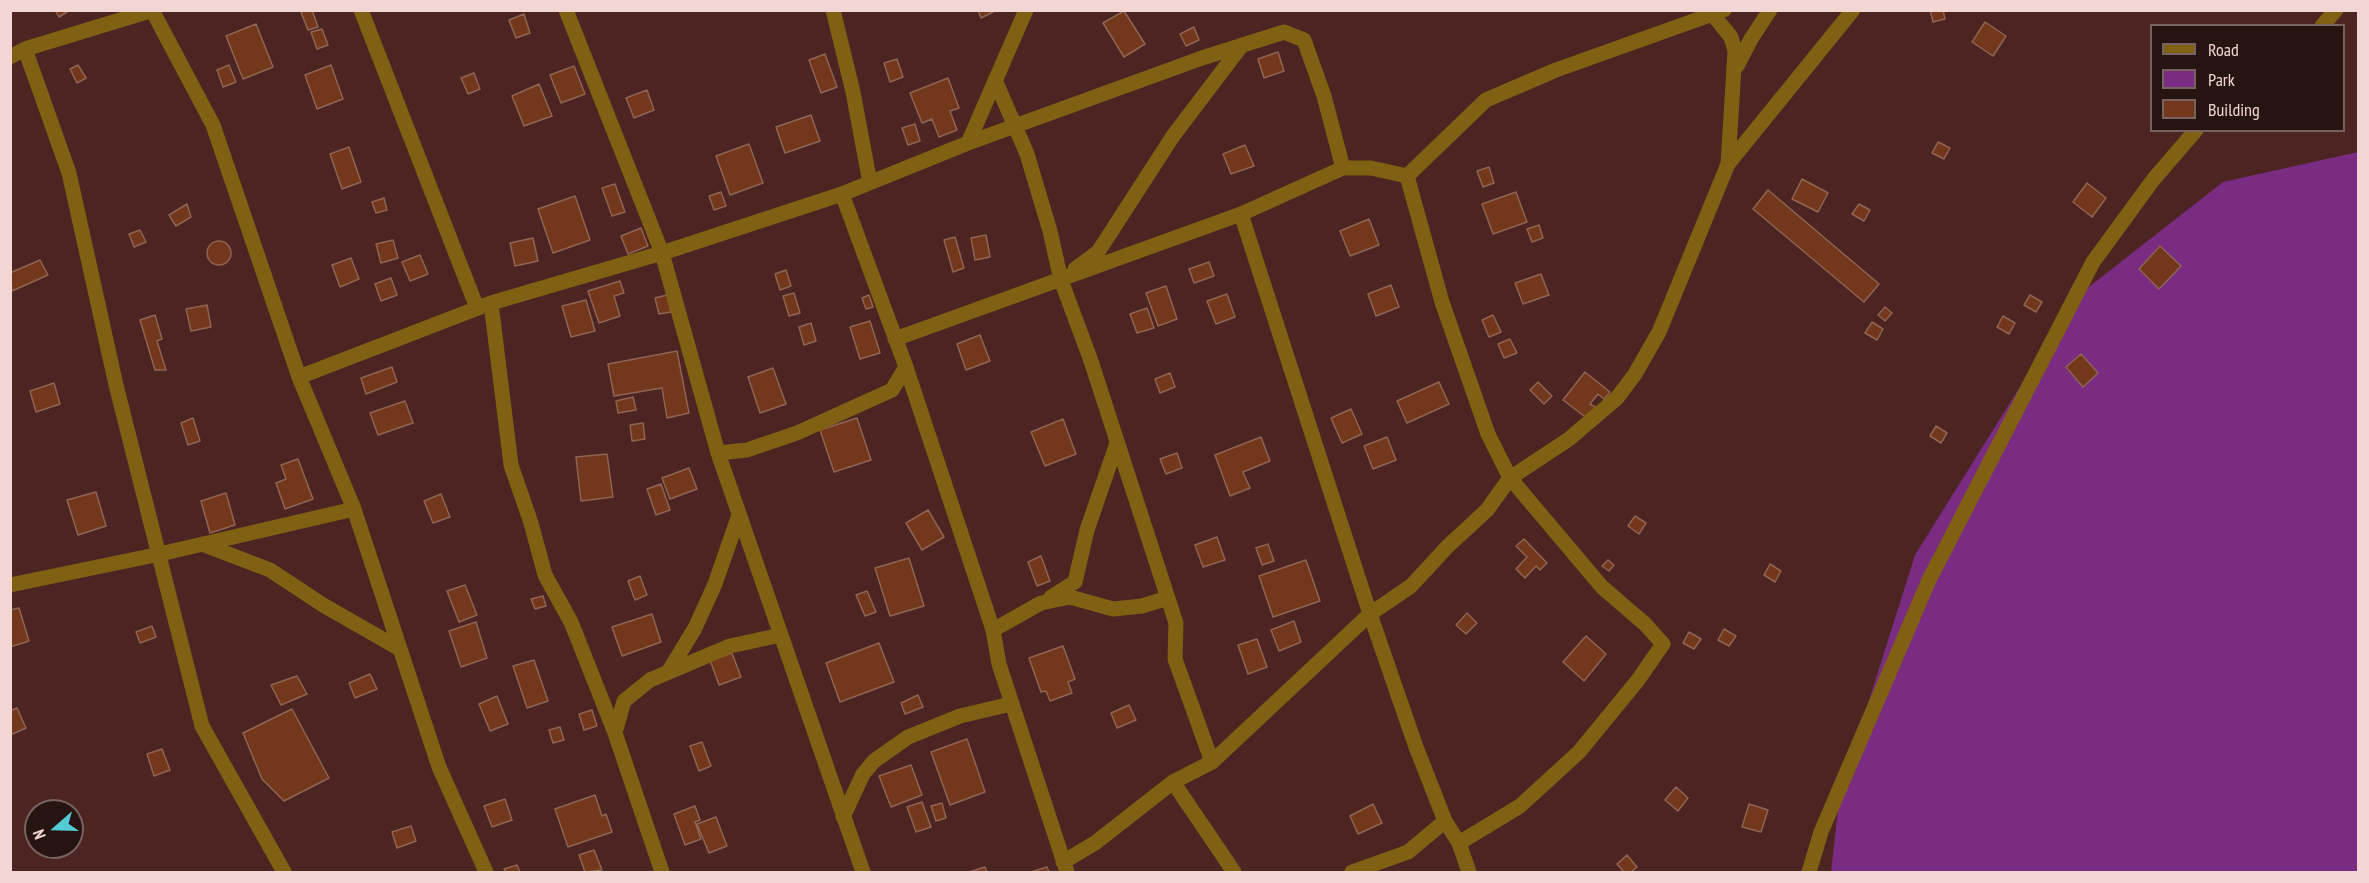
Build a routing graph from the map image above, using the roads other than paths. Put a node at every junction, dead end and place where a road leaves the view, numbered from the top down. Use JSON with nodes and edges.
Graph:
{"nodes":[{"id":1,"x":361,"y":10,"type":"edge"},
{"id":2,"x":566,"y":10,"type":"edge"},
{"id":3,"x":833,"y":10,"type":"edge"},
{"id":4,"x":1026,"y":10,"type":"edge"},
{"id":5,"x":1770,"y":10,"type":"edge"},
{"id":6,"x":1853,"y":10,"type":"edge"},
{"id":7,"x":2336,"y":10,"type":"edge"},
{"id":8,"x":152,"y":11,"type":"edge"},
{"id":9,"x":1715,"y":12,"type":"edge"},
{"id":10,"x":2324,"y":24,"type":"edge"},
{"id":11,"x":1242,"y":45,"type":"junction"},
{"id":12,"x":25,"y":49,"type":"junction"},
{"id":13,"x":10,"y":57,"type":"edge"},
{"id":14,"x":1734,"y":72,"type":"junction"},
{"id":15,"x":995,"y":80,"type":"junction"},
{"id":16,"x":1017,"y":127,"type":"junction"},
{"id":17,"x":2194,"y":132,"type":"edge"},
{"id":18,"x":968,"y":143,"type":"junction"},
{"id":19,"x":1728,"y":164,"type":"junction"},
{"id":20,"x":1343,"y":168,"type":"junction"},
{"id":21,"x":1407,"y":176,"type":"junction"},
{"id":22,"x":870,"y":183,"type":"junction"},
{"id":23,"x":842,"y":194,"type":"junction"},
{"id":24,"x":1241,"y":214,"type":"junction"},
{"id":25,"x":662,"y":253,"type":"junction"},
{"id":26,"x":1061,"y":280,"type":"junction"},
{"id":27,"x":484,"y":306,"type":"junction"},
{"id":28,"x":895,"y":339,"type":"junction"},
{"id":29,"x":906,"y":367,"type":"junction"},
{"id":30,"x":298,"y":377,"type":"junction"},
{"id":31,"x":1117,"y":443,"type":"junction"},
{"id":32,"x":718,"y":453,"type":"junction"},
{"id":33,"x":1510,"y":478,"type":"junction"},
{"id":34,"x":354,"y":509,"type":"junction"},
{"id":35,"x":739,"y":514,"type":"junction"},
{"id":36,"x":202,"y":544,"type":"junction"},
{"id":37,"x":160,"y":554,"type":"junction"},
{"id":38,"x":10,"y":585,"type":"edge"},
{"id":39,"x":1168,"y":598,"type":"junction"},
{"id":40,"x":1041,"y":603,"type":"junction"},
{"id":41,"x":1370,"y":614,"type":"junction"},
{"id":42,"x":993,"y":630,"type":"junction"},
{"id":43,"x":781,"y":635,"type":"junction"},
{"id":44,"x":400,"y":649,"type":"junction"},
{"id":45,"x":669,"y":671,"type":"junction"},
{"id":46,"x":1011,"y":704,"type":"junction"},
{"id":47,"x":615,"y":733,"type":"junction"},
{"id":48,"x":1212,"y":762,"type":"junction"},
{"id":49,"x":1173,"y":782,"type":"junction"},
{"id":50,"x":843,"y":817,"type":"junction"},
{"id":51,"x":1445,"y":821,"type":"junction"},
{"id":52,"x":1459,"y":843,"type":"junction"},
{"id":53,"x":1065,"y":867,"type":"edge"},
{"id":54,"x":284,"y":873,"type":"edge"},
{"id":55,"x":486,"y":873,"type":"edge"},
{"id":56,"x":663,"y":873,"type":"edge"},
{"id":57,"x":863,"y":873,"type":"edge"},
{"id":58,"x":1234,"y":873,"type":"edge"},
{"id":59,"x":1352,"y":873,"type":"edge"},
{"id":60,"x":1469,"y":873,"type":"edge"},
{"id":61,"x":1809,"y":873,"type":"edge"}],
"edges":[{"from":1,"to":27,"type":"street"},
{"from":2,"to":25,"type":"street"},
{"from":3,"to":22,"type":"street"},
{"from":4,"to":15,"type":"street"},
{"from":5,"to":14,"type":"street"},
{"from":6,"to":19,"type":"street"},
{"from":7,"to":10,"type":"street"},
{"from":8,"to":12,"type":"street"},
{"from":8,"to":30,"type":"street"},
{"from":9,"to":14,"type":"street"},
{"from":9,"to":21,"type":"street"},
{"from":11,"to":16,"type":"street"},
{"from":11,"to":20,"type":"street"},
{"from":11,"to":26,"type":"street"},
{"from":12,"to":13,"type":"street"},
{"from":12,"to":37,"type":"street"},
{"from":14,"to":19,"type":"street"},
{"from":15,"to":16,"type":"street"},
{"from":15,"to":18,"type":"street"},
{"from":16,"to":18,"type":"street"},
{"from":16,"to":26,"type":"street"},
{"from":17,"to":61,"type":"street"},
{"from":18,"to":22,"type":"street"},
{"from":19,"to":33,"type":"street"},
{"from":20,"to":21,"type":"street"},
{"from":20,"to":24,"type":"street"},
{"from":21,"to":33,"type":"street"},
{"from":22,"to":23,"type":"street"},
{"from":23,"to":25,"type":"street"},
{"from":23,"to":28,"type":"street"},
{"from":24,"to":26,"type":"street"},
{"from":24,"to":41,"type":"street"},
{"from":25,"to":27,"type":"street"},
{"from":25,"to":32,"type":"street"},
{"from":26,"to":28,"type":"street"},
{"from":26,"to":31,"type":"street"},
{"from":27,"to":30,"type":"street"},
{"from":27,"to":47,"type":"street"},
{"from":28,"to":29,"type":"street"},
{"from":29,"to":32,"type":"street"},
{"from":29,"to":42,"type":"street"},
{"from":30,"to":34,"type":"street"},
{"from":31,"to":39,"type":"street"},
{"from":31,"to":40,"type":"street"},
{"from":32,"to":35,"type":"street"},
{"from":33,"to":41,"type":"street"},
{"from":33,"to":52,"type":"street"},
{"from":34,"to":36,"type":"street"},
{"from":34,"to":44,"type":"street"},
{"from":35,"to":43,"type":"street"},
{"from":35,"to":45,"type":"street"},
{"from":36,"to":37,"type":"street"},
{"from":36,"to":44,"type":"street"},
{"from":37,"to":38,"type":"street"},
{"from":37,"to":54,"type":"street"},
{"from":39,"to":40,"type":"street"},
{"from":39,"to":48,"type":"street"},
{"from":40,"to":42,"type":"street"},
{"from":41,"to":48,"type":"street"},
{"from":41,"to":51,"type":"street"},
{"from":42,"to":46,"type":"street"},
{"from":43,"to":45,"type":"street"},
{"from":43,"to":50,"type":"street"},
{"from":44,"to":55,"type":"street"},
{"from":45,"to":47,"type":"street"},
{"from":46,"to":50,"type":"street"},
{"from":46,"to":53,"type":"street"},
{"from":47,"to":56,"type":"street"},
{"from":48,"to":49,"type":"street"},
{"from":49,"to":53,"type":"street"},
{"from":49,"to":58,"type":"street"},
{"from":50,"to":57,"type":"street"},
{"from":51,"to":52,"type":"street"},
{"from":51,"to":59,"type":"street"},
{"from":52,"to":60,"type":"street"}]}
